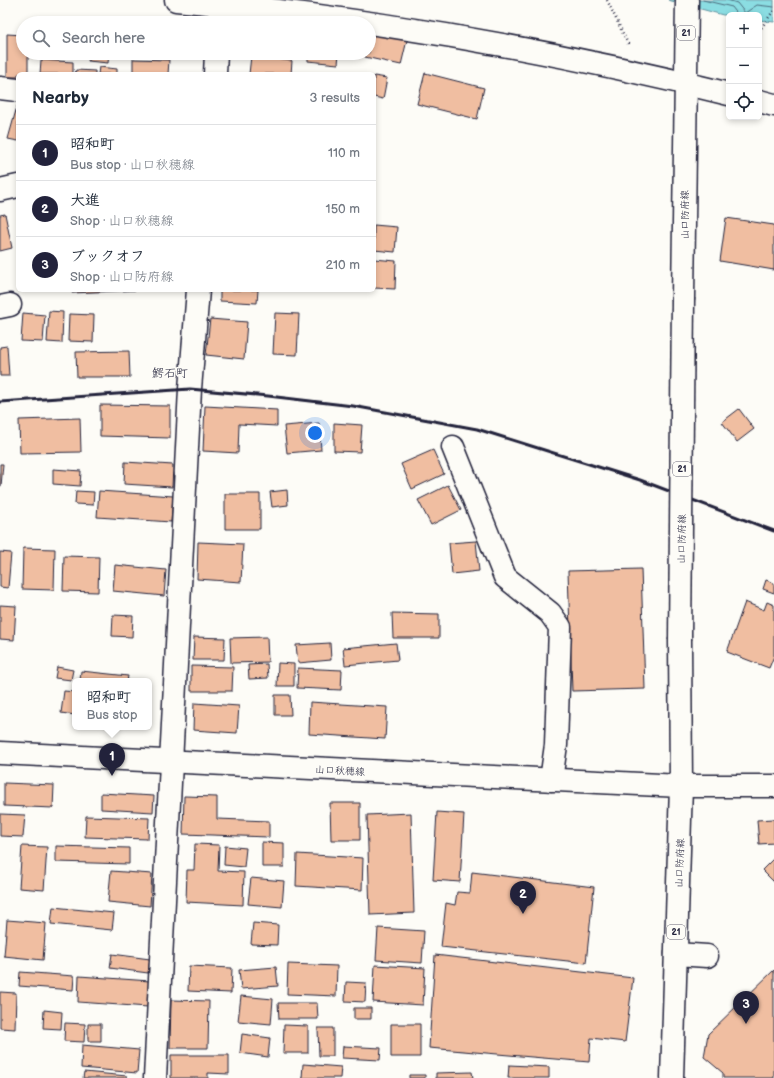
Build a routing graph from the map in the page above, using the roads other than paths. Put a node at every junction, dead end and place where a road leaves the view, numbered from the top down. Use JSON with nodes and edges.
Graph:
{"nodes":[{"id":1,"x":176,"y":0,"type":"edge"},
{"id":2,"x":687,"y":0,"type":"edge"},
{"id":3,"x":220,"y":9,"type":"edge"},
{"id":4,"x":304,"y":16,"type":"edge"},
{"id":5,"x":376,"y":23,"type":"edge"},
{"id":6,"x":216,"y":60,"type":"edge"},
{"id":7,"x":215,"y":72,"type":"edge"},
{"id":8,"x":685,"y":74,"type":"junction"},
{"id":9,"x":726,"y":93,"type":"edge"},
{"id":10,"x":762,"y":102,"type":"edge"},
{"id":11,"x":774,"y":105,"type":"edge"},
{"id":12,"x":16,"y":186,"type":"edge"},
{"id":13,"x":0,"y":190,"type":"edge"},
{"id":14,"x":198,"y":292,"type":"edge"},
{"id":15,"x":453,"y":447,"type":"dead end"},
{"id":16,"x":0,"y":753,"type":"edge"},
{"id":17,"x":171,"y":762,"type":"junction"},
{"id":18,"x":551,"y":780,"type":"junction"},
{"id":19,"x":681,"y":786,"type":"junction"},
{"id":20,"x":774,"y":786,"type":"edge"},
{"id":21,"x":676,"y":954,"type":"junction"},
{"id":22,"x":707,"y":956,"type":"dead end"},
{"id":23,"x":155,"y":1078,"type":"edge"},
{"id":24,"x":672,"y":1078,"type":"edge"}],
"edges":[{"from":1,"to":3,"type":"street"},
{"from":2,"to":8,"type":"street","name":"山口防府線","number":"21"},
{"from":3,"to":4,"type":"street"},
{"from":5,"to":8,"type":"street"},
{"from":6,"to":7,"type":"street"},
{"from":8,"to":9,"type":"street"},
{"from":8,"to":19,"type":"street","name":"山口防府線","number":"21","bridge":true},
{"from":10,"to":11,"type":"street"},
{"from":12,"to":13,"type":"street"},
{"from":14,"to":17,"type":"street"},
{"from":15,"to":18,"type":"street"},
{"from":16,"to":17,"type":"street","name":"山口秋穂線"},
{"from":17,"to":18,"type":"street","name":"山口秋穂線"},
{"from":17,"to":23,"type":"street"},
{"from":18,"to":19,"type":"street","name":"山口秋穂線"},
{"from":19,"to":20,"type":"street","name":"山口秋穂線"},
{"from":19,"to":21,"type":"street","name":"山口防府線","number":"21"},
{"from":21,"to":22,"type":"street"},
{"from":21,"to":24,"type":"street","name":"山口防府線","number":"21"}]}
